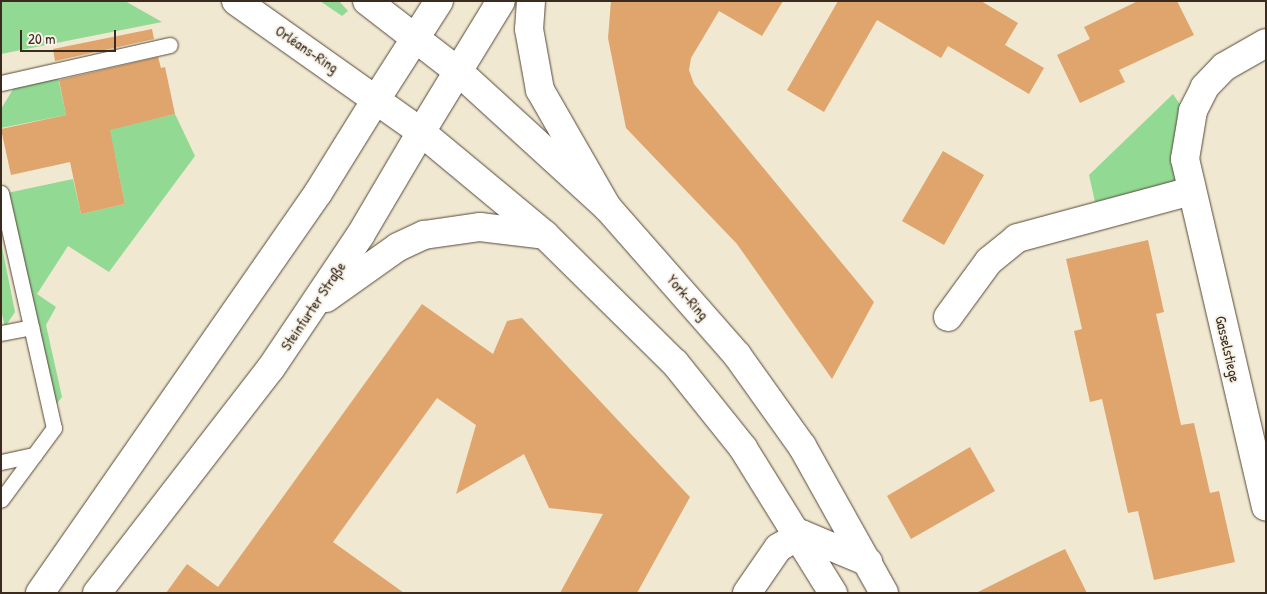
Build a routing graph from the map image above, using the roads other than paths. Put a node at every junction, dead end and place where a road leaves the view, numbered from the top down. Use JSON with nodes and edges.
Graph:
{"nodes":[{"id":1,"x":236,"y":1,"type":"edge"},
{"id":2,"x":367,"y":1,"type":"edge"},
{"id":3,"x":439,"y":1,"type":"edge"},
{"id":4,"x":501,"y":1,"type":"edge"},
{"id":5,"x":531,"y":1,"type":"edge"},
{"id":6,"x":416,"y":39,"type":"junction"},
{"id":7,"x":1266,"y":42,"type":"edge"},
{"id":8,"x":170,"y":45,"type":"dead end"},
{"id":9,"x":459,"y":72,"type":"junction"},
{"id":10,"x":1,"y":83,"type":"edge"},
{"id":11,"x":376,"y":98,"type":"junction"},
{"id":12,"x":421,"y":132,"type":"junction"},
{"id":13,"x":1191,"y":191,"type":"junction"},
{"id":14,"x":1,"y":192,"type":"edge"},
{"id":15,"x":607,"y":206,"type":"junction"},
{"id":16,"x":545,"y":235,"type":"junction"},
{"id":17,"x":311,"y":310,"type":"junction"},
{"id":18,"x":948,"y":317,"type":"dead end"},
{"id":19,"x":31,"y":326,"type":"junction"},
{"id":20,"x":1,"y":333,"type":"edge"},
{"id":21,"x":34,"y":455,"type":"junction"},
{"id":22,"x":1,"y":462,"type":"edge"},
{"id":23,"x":1,"y":500,"type":"edge"},
{"id":24,"x":1266,"y":507,"type":"edge"},
{"id":25,"x":801,"y":534,"type":"junction"},
{"id":26,"x":868,"y":562,"type":"junction"},
{"id":27,"x":40,"y":593,"type":"edge"},
{"id":28,"x":97,"y":593,"type":"edge"},
{"id":29,"x":747,"y":593,"type":"edge"},
{"id":30,"x":833,"y":593,"type":"edge"},
{"id":31,"x":884,"y":593,"type":"edge"}],
"edges":[{"from":1,"to":11,"type":"main road","name":"Orléans-Ring"},
{"from":2,"to":6,"type":"main road"},
{"from":3,"to":6,"type":"main road"},
{"from":4,"to":9,"type":"main road","name":"Steinfurter Straße"},
{"from":5,"to":15,"type":"main road"},
{"from":6,"to":9,"type":"main road","name":"York-Ring"},
{"from":6,"to":11,"type":"main road"},
{"from":7,"to":13,"type":"main road","name":"Gasselstiege"},
{"from":8,"to":10,"type":"lane"},
{"from":9,"to":12,"type":"main road","name":"Steinfurter Straße"},
{"from":9,"to":15,"type":"main road","name":"York-Ring"},
{"from":11,"to":12,"type":"main road","name":"Orléans-Ring"},
{"from":11,"to":27,"type":"main road"},
{"from":12,"to":16,"type":"main road"},
{"from":12,"to":17,"type":"main road","name":"Steinfurter Straße"},
{"from":13,"to":18,"type":"main road"},
{"from":13,"to":24,"type":"main road","name":"Gasselstiege"},
{"from":14,"to":19,"type":"lane"},
{"from":15,"to":26,"type":"main road","name":"York-Ring"},
{"from":16,"to":17,"type":"main road"},
{"from":16,"to":25,"type":"main road"},
{"from":17,"to":28,"type":"main road","name":"Steinfurter Straße"},
{"from":19,"to":20,"type":"lane"},
{"from":19,"to":21,"type":"lane"},
{"from":21,"to":22,"type":"lane"},
{"from":21,"to":23,"type":"lane"},
{"from":25,"to":26,"type":"main road"},
{"from":25,"to":29,"type":"main road"},
{"from":25,"to":30,"type":"main road"},
{"from":26,"to":31,"type":"main road","name":"York-Ring"}]}
